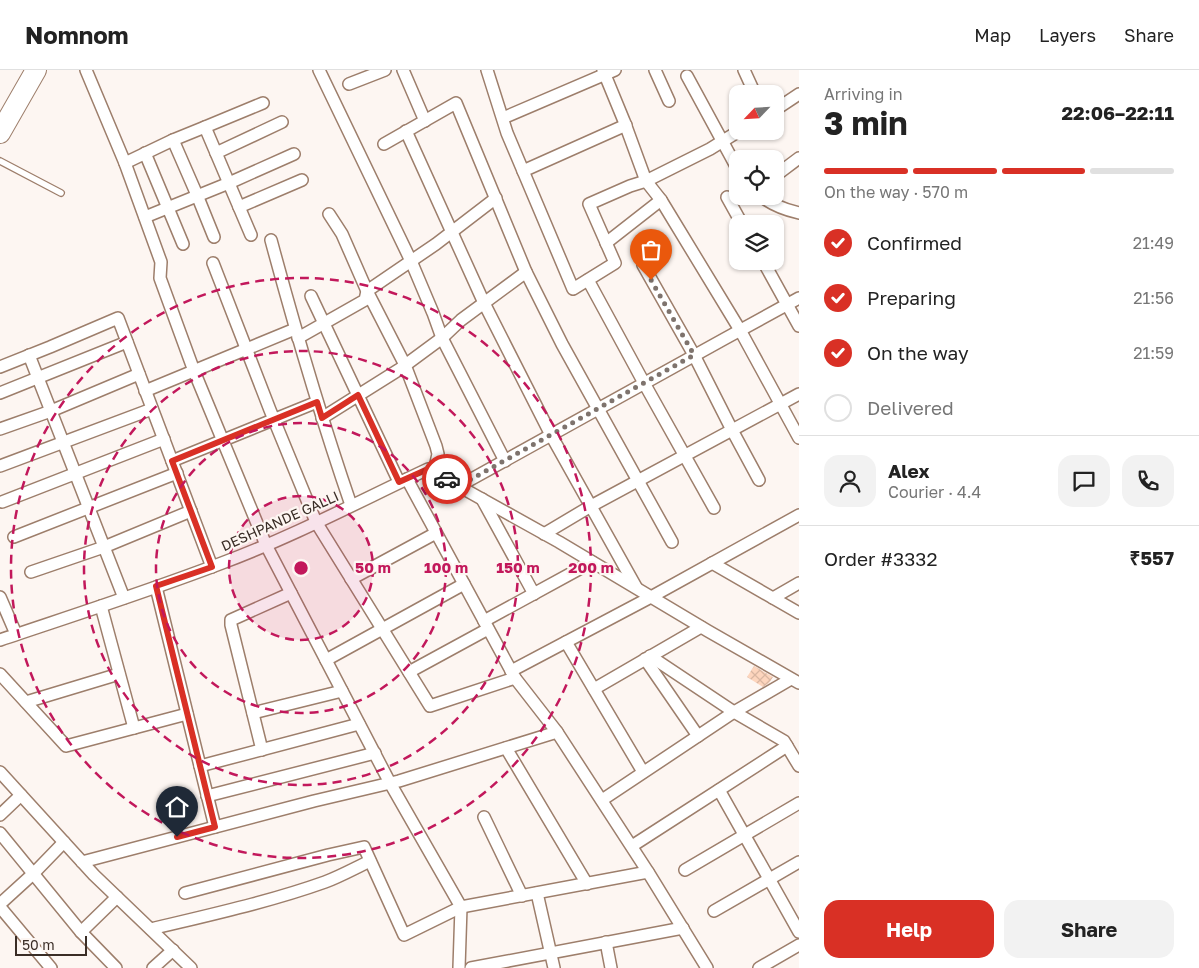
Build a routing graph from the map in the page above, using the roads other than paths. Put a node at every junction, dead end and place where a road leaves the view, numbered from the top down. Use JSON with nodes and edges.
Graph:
{"nodes":[{"id":1,"x":36,"y":70,"type":"edge"},
{"id":2,"x":86,"y":70,"type":"edge"},
{"id":3,"x":319,"y":70,"type":"edge"},
{"id":4,"x":385,"y":70,"type":"edge"},
{"id":5,"x":404,"y":70,"type":"edge"},
{"id":6,"x":487,"y":70,"type":"edge"},
{"id":7,"x":656,"y":70,"type":"edge"},
{"id":8,"x":744,"y":70,"type":"edge"},
{"id":9,"x":607,"y":71,"type":"edge"},
{"id":10,"x":687,"y":76,"type":"dead end"},
{"id":11,"x":349,"y":84,"type":"dead end"},
{"id":12,"x":751,"y":85,"type":"edge"},
{"id":13,"x":799,"y":94,"type":"edge"},
{"id":14,"x":669,"y":101,"type":"dead end"},
{"id":15,"x":263,"y":103,"type":"dead end"},
{"id":16,"x":784,"y":104,"type":"edge"},
{"id":17,"x":502,"y":118,"type":"junction"},
{"id":18,"x":425,"y":120,"type":"junction"},
{"id":19,"x":282,"y":122,"type":"dead end"},
{"id":20,"x":626,"y":126,"type":"junction"},
{"id":21,"x":206,"y":128,"type":"junction"},
{"id":22,"x":406,"y":131,"type":"junction"},
{"id":23,"x":0,"y":133,"type":"edge"},
{"id":24,"x":729,"y":137,"type":"edge"},
{"id":25,"x":173,"y":140,"type":"junction"},
{"id":26,"x":721,"y":142,"type":"junction"},
{"id":27,"x":384,"y":144,"type":"dead end"},
{"id":28,"x":145,"y":153,"type":"junction"},
{"id":29,"x":216,"y":153,"type":"junction"},
{"id":30,"x":294,"y":154,"type":"dead end"},
{"id":31,"x":729,"y":155,"type":"edge"},
{"id":32,"x":799,"y":158,"type":"edge"},
{"id":33,"x":0,"y":161,"type":"edge"},
{"id":34,"x":125,"y":163,"type":"junction"},
{"id":35,"x":784,"y":169,"type":"edge"},
{"id":36,"x":523,"y":171,"type":"junction"},
{"id":37,"x":302,"y":180,"type":"dead end"},
{"id":38,"x":646,"y":181,"type":"junction"},
{"id":39,"x":228,"y":183,"type":"junction"},
{"id":40,"x":61,"y":194,"type":"dead end"},
{"id":41,"x":197,"y":195,"type":"junction"},
{"id":42,"x":727,"y":197,"type":"dead end"},
{"id":43,"x":496,"y":198,"type":"junction"},
{"id":44,"x":661,"y":200,"type":"junction"},
{"id":45,"x":775,"y":205,"type":"edge"},
{"id":46,"x":239,"y":207,"type":"junction"},
{"id":47,"x":167,"y":208,"type":"junction"},
{"id":48,"x":799,"y":213,"type":"edge"},
{"id":49,"x":329,"y":214,"type":"dead end"},
{"id":50,"x":737,"y":215,"type":"edge"},
{"id":51,"x":145,"y":217,"type":"junction"},
{"id":52,"x":452,"y":232,"type":"junction"},
{"id":53,"x":251,"y":235,"type":"dead end"},
{"id":54,"x":214,"y":237,"type":"dead end"},
{"id":55,"x":271,"y":240,"type":"dead end"},
{"id":56,"x":606,"y":243,"type":"junction"},
{"id":57,"x":183,"y":244,"type":"dead end"},
{"id":58,"x":411,"y":262,"type":"junction"},
{"id":59,"x":213,"y":263,"type":"dead end"},
{"id":60,"x":643,"y":265,"type":"dead end"},
{"id":61,"x":768,"y":270,"type":"edge"},
{"id":62,"x":526,"y":272,"type":"junction"},
{"id":63,"x":588,"y":280,"type":"junction"},
{"id":64,"x":367,"y":291,"type":"junction"},
{"id":65,"x":311,"y":296,"type":"dead end"},
{"id":66,"x":799,"y":298,"type":"edge"},
{"id":67,"x":484,"y":303,"type":"junction"},
{"id":68,"x":788,"y":304,"type":"junction"},
{"id":69,"x":324,"y":323,"type":"junction"},
{"id":70,"x":799,"y":326,"type":"edge"},
{"id":71,"x":740,"y":330,"type":"junction"},
{"id":72,"x":296,"y":334,"type":"junction"},
{"id":73,"x":442,"y":338,"type":"junction"},
{"id":74,"x":127,"y":342,"type":"junction"},
{"id":75,"x":246,"y":349,"type":"junction"},
{"id":76,"x":694,"y":355,"type":"junction"},
{"id":77,"x":29,"y":356,"type":"junction"},
{"id":78,"x":0,"y":366,"type":"edge"},
{"id":79,"x":405,"y":366,"type":"junction"},
{"id":80,"x":194,"y":371,"type":"junction"},
{"id":81,"x":139,"y":374,"type":"junction"},
{"id":82,"x":38,"y":378,"type":"junction"},
{"id":83,"x":644,"y":383,"type":"junction"},
{"id":84,"x":145,"y":391,"type":"junction"},
{"id":85,"x":0,"y":393,"type":"edge"},
{"id":86,"x":799,"y":394,"type":"edge"},
{"id":87,"x":358,"y":395,"type":"junction"},
{"id":88,"x":317,"y":402,"type":"junction"},
{"id":89,"x":780,"y":404,"type":"junction"},
{"id":90,"x":599,"y":408,"type":"junction"},
{"id":91,"x":152,"y":409,"type":"junction"},
{"id":92,"x":51,"y":411,"type":"junction"},
{"id":93,"x":322,"y":418,"type":"junction"},
{"id":94,"x":274,"y":420,"type":"junction"},
{"id":95,"x":0,"y":429,"type":"edge"},
{"id":96,"x":732,"y":430,"type":"junction"},
{"id":97,"x":551,"y":435,"type":"junction"},
{"id":98,"x":799,"y":438,"type":"edge"},
{"id":99,"x":164,"y":439,"type":"junction"},
{"id":100,"x":223,"y":441,"type":"junction"},
{"id":101,"x":64,"y":443,"type":"junction"},
{"id":102,"x":685,"y":456,"type":"junction"},
{"id":103,"x":172,"y":461,"type":"junction"},
{"id":104,"x":505,"y":461,"type":"junction"},
{"id":105,"x":0,"y":466,"type":"edge"},
{"id":106,"x":431,"y":470,"type":"junction"},
{"id":107,"x":75,"y":473,"type":"junction"},
{"id":108,"x":177,"y":473,"type":"junction"},
{"id":109,"x":760,"y":480,"type":"dead end"},
{"id":110,"x":403,"y":481,"type":"junction"},
{"id":111,"x":638,"y":481,"type":"junction"},
{"id":112,"x":459,"y":486,"type":"junction"},
{"id":113,"x":482,"y":499,"type":"junction"},
{"id":114,"x":2,"y":502,"type":"dead end"},
{"id":115,"x":351,"y":505,"type":"junction"},
{"id":116,"x":591,"y":506,"type":"junction"},
{"id":117,"x":89,"y":508,"type":"junction"},
{"id":118,"x":714,"y":508,"type":"dead end"},
{"id":119,"x":191,"y":511,"type":"junction"},
{"id":120,"x":799,"y":515,"type":"edge"},
{"id":121,"x":316,"y":522,"type":"junction"},
{"id":122,"x":436,"y":533,"type":"junction"},
{"id":123,"x":544,"y":534,"type":"junction"},
{"id":124,"x":14,"y":537,"type":"dead end"},
{"id":125,"x":672,"y":542,"type":"dead end"},
{"id":126,"x":266,"y":545,"type":"junction"},
{"id":127,"x":104,"y":547,"type":"junction"},
{"id":128,"x":592,"y":562,"type":"junction"},
{"id":129,"x":712,"y":563,"type":"junction"},
{"id":130,"x":212,"y":567,"type":"junction"},
{"id":131,"x":31,"y":572,"type":"dead end"},
{"id":132,"x":351,"y":580,"type":"junction"},
{"id":133,"x":799,"y":583,"type":"edge"},
{"id":134,"x":464,"y":584,"type":"junction"},
{"id":135,"x":156,"y":586,"type":"junction"},
{"id":136,"x":636,"y":588,"type":"junction"},
{"id":137,"x":291,"y":593,"type":"junction"},
{"id":138,"x":534,"y":594,"type":"junction"},
{"id":139,"x":0,"y":597,"type":"edge"},
{"id":140,"x":651,"y":597,"type":"junction"},
{"id":141,"x":124,"y":598,"type":"junction"},
{"id":142,"x":773,"y":598,"type":"junction"},
{"id":143,"x":101,"y":606,"type":"junction"},
{"id":144,"x":799,"y":613,"type":"edge"},
{"id":145,"x":486,"y":625,"type":"junction"},
{"id":146,"x":701,"y":627,"type":"junction"},
{"id":147,"x":382,"y":629,"type":"junction"},
{"id":148,"x":16,"y":634,"type":"junction"},
{"id":149,"x":0,"y":640,"type":"edge"},
{"id":150,"x":566,"y":642,"type":"junction"},
{"id":151,"x":648,"y":658,"type":"junction"},
{"id":152,"x":326,"y":660,"type":"junction"},
{"id":153,"x":409,"y":672,"type":"junction"},
{"id":154,"x":0,"y":674,"type":"edge"},
{"id":155,"x":120,"y":674,"type":"junction"},
{"id":156,"x":513,"y":674,"type":"junction"},
{"id":157,"x":795,"y":681,"type":"edge"},
{"id":158,"x":594,"y":689,"type":"junction"},
{"id":159,"x":342,"y":691,"type":"junction"},
{"id":160,"x":26,"y":702,"type":"junction"},
{"id":161,"x":734,"y":712,"type":"junction"},
{"id":162,"x":253,"y":713,"type":"junction"},
{"id":163,"x":187,"y":714,"type":"junction"},
{"id":164,"x":359,"y":724,"type":"junction"},
{"id":165,"x":134,"y":728,"type":"junction"},
{"id":166,"x":558,"y":732,"type":"junction"},
{"id":167,"x":698,"y":736,"type":"junction"},
{"id":168,"x":787,"y":746,"type":"junction"},
{"id":169,"x":506,"y":748,"type":"junction"},
{"id":170,"x":262,"y":750,"type":"junction"},
{"id":171,"x":375,"y":754,"type":"junction"},
{"id":172,"x":200,"y":766,"type":"junction"},
{"id":173,"x":799,"y":766,"type":"edge"},
{"id":174,"x":0,"y":772,"type":"edge"},
{"id":175,"x":643,"y":772,"type":"junction"},
{"id":176,"x":390,"y":783,"type":"junction"},
{"id":177,"x":719,"y":790,"type":"junction"},
{"id":178,"x":21,"y":795,"type":"junction"},
{"id":179,"x":208,"y":796,"type":"junction"},
{"id":180,"x":602,"y":800,"type":"junction"},
{"id":181,"x":799,"y":803,"type":"edge"},
{"id":182,"x":0,"y":815,"type":"edge"},
{"id":183,"x":484,"y":817,"type":"dead end"},
{"id":184,"x":215,"y":827,"type":"junction"},
{"id":185,"x":0,"y":832,"type":"edge"},
{"id":186,"x":745,"y":835,"type":"junction"},
{"id":187,"x":64,"y":842,"type":"junction"},
{"id":188,"x":632,"y":846,"type":"junction"},
{"id":189,"x":370,"y":860,"type":"junction"},
{"id":190,"x":82,"y":862,"type":"junction"},
{"id":191,"x":799,"y":862,"type":"edge"},
{"id":192,"x":685,"y":870,"type":"dead end"},
{"id":193,"x":648,"y":872,"type":"junction"},
{"id":194,"x":34,"y":873,"type":"junction"},
{"id":195,"x":770,"y":879,"type":"junction"},
{"id":196,"x":587,"y":884,"type":"junction"},
{"id":197,"x":185,"y":893,"type":"dead end"},
{"id":198,"x":537,"y":893,"type":"junction"},
{"id":199,"x":522,"y":896,"type":"junction"},
{"id":200,"x":117,"y":897,"type":"junction"},
{"id":201,"x":0,"y":905,"type":"edge"},
{"id":202,"x":460,"y":907,"type":"junction"},
{"id":203,"x":714,"y":911,"type":"dead end"},
{"id":204,"x":683,"y":928,"type":"junction"},
{"id":205,"x":151,"y":930,"type":"junction"},
{"id":206,"x":81,"y":932,"type":"junction"},
{"id":207,"x":799,"y":932,"type":"edge"},
{"id":208,"x":606,"y":942,"type":"junction"},
{"id":209,"x":799,"y":944,"type":"edge"},
{"id":210,"x":172,"y":950,"type":"junction"},
{"id":211,"x":551,"y":953,"type":"junction"},
{"id":212,"x":52,"y":968,"type":"edge"},
{"id":213,"x":116,"y":968,"type":"edge"},
{"id":214,"x":153,"y":968,"type":"edge"},
{"id":215,"x":191,"y":968,"type":"edge"},
{"id":216,"x":459,"y":968,"type":"edge"},
{"id":217,"x":471,"y":968,"type":"edge"},
{"id":218,"x":554,"y":968,"type":"edge"},
{"id":219,"x":611,"y":968,"type":"edge"},
{"id":220,"x":707,"y":968,"type":"edge"},
{"id":221,"x":758,"y":968,"type":"edge"}],
"edges":[{"from":1,"to":23,"type":"highway"},
{"from":2,"to":34,"type":"street"},
{"from":3,"to":58,"type":"street"},
{"from":4,"to":11,"type":"street"},
{"from":5,"to":18,"type":"street"},
{"from":6,"to":17,"type":"street"},
{"from":7,"to":14,"type":"street"},
{"from":8,"to":12,"type":"street"},
{"from":9,"to":17,"type":"street"},
{"from":9,"to":20,"type":"street"},
{"from":10,"to":26,"type":"street"},
{"from":13,"to":16,"type":"street"},
{"from":15,"to":21,"type":"street"},
{"from":17,"to":36,"type":"street"},
{"from":18,"to":22,"type":"street"},
{"from":18,"to":43,"type":"street"},
{"from":19,"to":29,"type":"street"},
{"from":20,"to":36,"type":"street"},
{"from":20,"to":38,"type":"street"},
{"from":21,"to":25,"type":"street"},
{"from":21,"to":29,"type":"street"},
{"from":22,"to":27,"type":"street"},
{"from":22,"to":52,"type":"street"},
{"from":24,"to":26,"type":"street"},
{"from":25,"to":28,"type":"street"},
{"from":25,"to":41,"type":"street"},
{"from":26,"to":31,"type":"street"},
{"from":26,"to":38,"type":"street"},
{"from":28,"to":34,"type":"street"},
{"from":28,"to":47,"type":"street"},
{"from":29,"to":39,"type":"street"},
{"from":30,"to":39,"type":"street"},
{"from":32,"to":35,"type":"street"},
{"from":33,"to":40,"type":"lane"},
{"from":34,"to":51,"type":"street"},
{"from":36,"to":63,"type":"street"},
{"from":37,"to":46,"type":"street"},
{"from":38,"to":44,"type":"street"},
{"from":38,"to":56,"type":"street"},
{"from":39,"to":41,"type":"street"},
{"from":39,"to":46,"type":"street"},
{"from":41,"to":47,"type":"street"},
{"from":41,"to":54,"type":"street"},
{"from":42,"to":50,"type":"street"},
{"from":43,"to":52,"type":"street"},
{"from":43,"to":62,"type":"street"},
{"from":44,"to":56,"type":"street"},
{"from":44,"to":71,"type":"street"},
{"from":45,"to":48,"type":"street"},
{"from":46,"to":53,"type":"street"},
{"from":47,"to":51,"type":"street"},
{"from":47,"to":57,"type":"street"},
{"from":49,"to":64,"type":"street"},
{"from":51,"to":80,"type":"street"},
{"from":52,"to":58,"type":"street"},
{"from":52,"to":67,"type":"street"},
{"from":55,"to":72,"type":"street"},
{"from":56,"to":63,"type":"street"},
{"from":58,"to":64,"type":"street"},
{"from":58,"to":73,"type":"street"},
{"from":59,"to":75,"type":"street"},
{"from":60,"to":76,"type":"street"},
{"from":61,"to":68,"type":"street"},
{"from":62,"to":67,"type":"street"},
{"from":62,"to":90,"type":"street"},
{"from":63,"to":83,"type":"street"},
{"from":64,"to":69,"type":"street"},
{"from":64,"to":79,"type":"street"},
{"from":65,"to":69,"type":"street"},
{"from":66,"to":68,"type":"street"},
{"from":67,"to":73,"type":"street"},
{"from":67,"to":97,"type":"street"},
{"from":68,"to":70,"type":"street"},
{"from":68,"to":71,"type":"street"},
{"from":69,"to":72,"type":"street"},
{"from":69,"to":87,"type":"street"},
{"from":71,"to":76,"type":"street"},
{"from":71,"to":89,"type":"street"},
{"from":72,"to":75,"type":"street"},
{"from":72,"to":88,"type":"street"},
{"from":73,"to":79,"type":"street"},
{"from":73,"to":104,"type":"street"},
{"from":74,"to":77,"type":"street"},
{"from":74,"to":81,"type":"street"},
{"from":74,"to":82,"type":"street"},
{"from":75,"to":80,"type":"street"},
{"from":75,"to":94,"type":"street"},
{"from":76,"to":83,"type":"street"},
{"from":76,"to":96,"type":"street"},
{"from":77,"to":78,"type":"street"},
{"from":77,"to":82,"type":"street"},
{"from":79,"to":87,"type":"street"},
{"from":79,"to":106,"type":"street"},
{"from":80,"to":84,"type":"street"},
{"from":80,"to":100,"type":"street"},
{"from":81,"to":84,"type":"street"},
{"from":81,"to":92,"type":"street"},
{"from":82,"to":85,"type":"street"},
{"from":82,"to":92,"type":"street"},
{"from":83,"to":90,"type":"street"},
{"from":83,"to":102,"type":"street"},
{"from":84,"to":91,"type":"street"},
{"from":86,"to":89,"type":"street"},
{"from":87,"to":93,"type":"street"},
{"from":87,"to":110,"type":"street"},
{"from":88,"to":93,"type":"street"},
{"from":88,"to":94,"type":"street"},
{"from":89,"to":96,"type":"street"},
{"from":89,"to":98,"type":"street"},
{"from":90,"to":97,"type":"street"},
{"from":90,"to":111,"type":"street"},
{"from":91,"to":99,"type":"street"},
{"from":91,"to":101,"type":"street"},
{"from":92,"to":95,"type":"street"},
{"from":92,"to":101,"type":"street"},
{"from":93,"to":115,"type":"street"},
{"from":94,"to":100,"type":"street"},
{"from":94,"to":121,"type":"street"},
{"from":96,"to":102,"type":"street"},
{"from":96,"to":109,"type":"street"},
{"from":97,"to":104,"type":"street"},
{"from":97,"to":116,"type":"street"},
{"from":99,"to":103,"type":"street"},
{"from":99,"to":107,"type":"street"},
{"from":100,"to":103,"type":"street"},
{"from":100,"to":126,"type":"street"},
{"from":101,"to":105,"type":"street"},
{"from":101,"to":107,"type":"street"},
{"from":102,"to":111,"type":"street"},
{"from":102,"to":118,"type":"street"},
{"from":103,"to":108,"type":"street"},
{"from":104,"to":112,"type":"street"},
{"from":106,"to":110,"type":"street","name":"DESHPANDE GALLI"},
{"from":106,"to":112,"type":"street"},
{"from":107,"to":114,"type":"street"},
{"from":107,"to":117,"type":"street"},
{"from":108,"to":117,"type":"street"},
{"from":108,"to":119,"type":"street"},
{"from":110,"to":115,"type":"street","name":"DESHPANDE GALLI"},
{"from":110,"to":122,"type":"street"},
{"from":111,"to":116,"type":"street"},
{"from":111,"to":125,"type":"street"},
{"from":112,"to":113,"type":"street"},
{"from":113,"to":123,"type":"street"},
{"from":113,"to":138,"type":"street"},
{"from":115,"to":121,"type":"street","name":"DESHPANDE GALLI"},
{"from":116,"to":123,"type":"street"},
{"from":116,"to":136,"type":"street"},
{"from":117,"to":124,"type":"street"},
{"from":117,"to":127,"type":"street"},
{"from":119,"to":127,"type":"street"},
{"from":119,"to":130,"type":"street"},
{"from":120,"to":129,"type":"street"},
{"from":121,"to":126,"type":"street","name":"DESHPANDE GALLI"},
{"from":121,"to":132,"type":"street"},
{"from":122,"to":132,"type":"street"},
{"from":122,"to":134,"type":"street"},
{"from":123,"to":128,"type":"street"},
{"from":126,"to":130,"type":"street","name":"DESHPANDE GALLI"},
{"from":126,"to":137,"type":"street"},
{"from":127,"to":131,"type":"street"},
{"from":127,"to":141,"type":"street"},
{"from":128,"to":136,"type":"street"},
{"from":128,"to":138,"type":"street"},
{"from":129,"to":140,"type":"street"},
{"from":129,"to":142,"type":"street"},
{"from":130,"to":135,"type":"street","name":"DESHPANDE GALLI"},
{"from":132,"to":147,"type":"street"},
{"from":133,"to":142,"type":"street"},
{"from":134,"to":145,"type":"street"},
{"from":134,"to":147,"type":"street"},
{"from":135,"to":141,"type":"street","name":"DESHPANDE GALLI"},
{"from":135,"to":163,"type":"street"},
{"from":136,"to":140,"type":"street"},
{"from":137,"to":152,"type":"street"},
{"from":137,"to":162,"type":"street"},
{"from":138,"to":145,"type":"street"},
{"from":139,"to":148,"type":"street"},
{"from":140,"to":146,"type":"street"},
{"from":140,"to":150,"type":"street"},
{"from":141,"to":143,"type":"street","name":"DESHPANDE GALLI"},
{"from":142,"to":144,"type":"street"},
{"from":143,"to":148,"type":"street","name":"DESHPANDE GALLI"},
{"from":143,"to":155,"type":"street"},
{"from":145,"to":153,"type":"street"},
{"from":145,"to":156,"type":"street"},
{"from":146,"to":151,"type":"street"},
{"from":146,"to":157,"type":"street"},
{"from":147,"to":152,"type":"street"},
{"from":147,"to":153,"type":"street"},
{"from":148,"to":149,"type":"street","name":"DESHPANDE GALLI"},
{"from":150,"to":156,"type":"street"},
{"from":150,"to":158,"type":"street"},
{"from":151,"to":158,"type":"street"},
{"from":151,"to":161,"type":"street"},
{"from":151,"to":167,"type":"street"},
{"from":152,"to":159,"type":"street"},
{"from":153,"to":156,"type":"street"},
{"from":154,"to":160,"type":"street"},
{"from":155,"to":160,"type":"street"},
{"from":155,"to":165,"type":"street"},
{"from":156,"to":166,"type":"street"},
{"from":157,"to":161,"type":"street"},
{"from":158,"to":175,"type":"street"},
{"from":159,"to":162,"type":"street"},
{"from":159,"to":164,"type":"street"},
{"from":160,"to":165,"type":"street"},
{"from":161,"to":167,"type":"street"},
{"from":161,"to":168,"type":"street"},
{"from":162,"to":170,"type":"street"},
{"from":163,"to":165,"type":"street"},
{"from":163,"to":172,"type":"street"},
{"from":164,"to":170,"type":"street"},
{"from":164,"to":171,"type":"street"},
{"from":166,"to":169,"type":"street"},
{"from":166,"to":180,"type":"street"},
{"from":167,"to":175,"type":"street"},
{"from":168,"to":173,"type":"street"},
{"from":168,"to":177,"type":"street"},
{"from":169,"to":176,"type":"street"},
{"from":169,"to":196,"type":"street"},
{"from":170,"to":172,"type":"street"},
{"from":171,"to":176,"type":"street"},
{"from":171,"to":179,"type":"street"},
{"from":172,"to":179,"type":"street"},
{"from":174,"to":178,"type":"street"},
{"from":175,"to":180,"type":"street"},
{"from":176,"to":184,"type":"street"},
{"from":176,"to":202,"type":"street"},
{"from":177,"to":186,"type":"street"},
{"from":177,"to":188,"type":"street"},
{"from":178,"to":182,"type":"street"},
{"from":178,"to":187,"type":"street"},
{"from":179,"to":184,"type":"street"},
{"from":180,"to":188,"type":"street"},
{"from":181,"to":186,"type":"street"},
{"from":183,"to":199,"type":"street"},
{"from":184,"to":190,"type":"street"},
{"from":185,"to":194,"type":"street"},
{"from":186,"to":192,"type":"street"},
{"from":186,"to":195,"type":"street"},
{"from":187,"to":190,"type":"street"},
{"from":187,"to":194,"type":"street"},
{"from":188,"to":193,"type":"street"},
{"from":189,"to":197,"type":"street"},
{"from":189,"to":202,"type":"street"},
{"from":189,"to":205,"type":"street"},
{"from":190,"to":200,"type":"street"},
{"from":191,"to":195,"type":"street"},
{"from":193,"to":196,"type":"street"},
{"from":193,"to":204,"type":"street"},
{"from":194,"to":201,"type":"street"},
{"from":194,"to":206,"type":"street"},
{"from":195,"to":203,"type":"street"},
{"from":195,"to":207,"type":"street"},
{"from":196,"to":198,"type":"street"},
{"from":198,"to":199,"type":"street"},
{"from":198,"to":211,"type":"street"},
{"from":199,"to":202,"type":"street"},
{"from":200,"to":205,"type":"street"},
{"from":200,"to":206,"type":"street"},
{"from":201,"to":212,"type":"street"},
{"from":202,"to":216,"type":"street"},
{"from":204,"to":208,"type":"street"},
{"from":204,"to":220,"type":"street"},
{"from":205,"to":210,"type":"street"},
{"from":206,"to":213,"type":"street"},
{"from":208,"to":211,"type":"street"},
{"from":208,"to":219,"type":"street"},
{"from":209,"to":221,"type":"street"},
{"from":210,"to":214,"type":"street"},
{"from":210,"to":215,"type":"street"},
{"from":211,"to":217,"type":"street"},
{"from":211,"to":218,"type":"street"}]}
